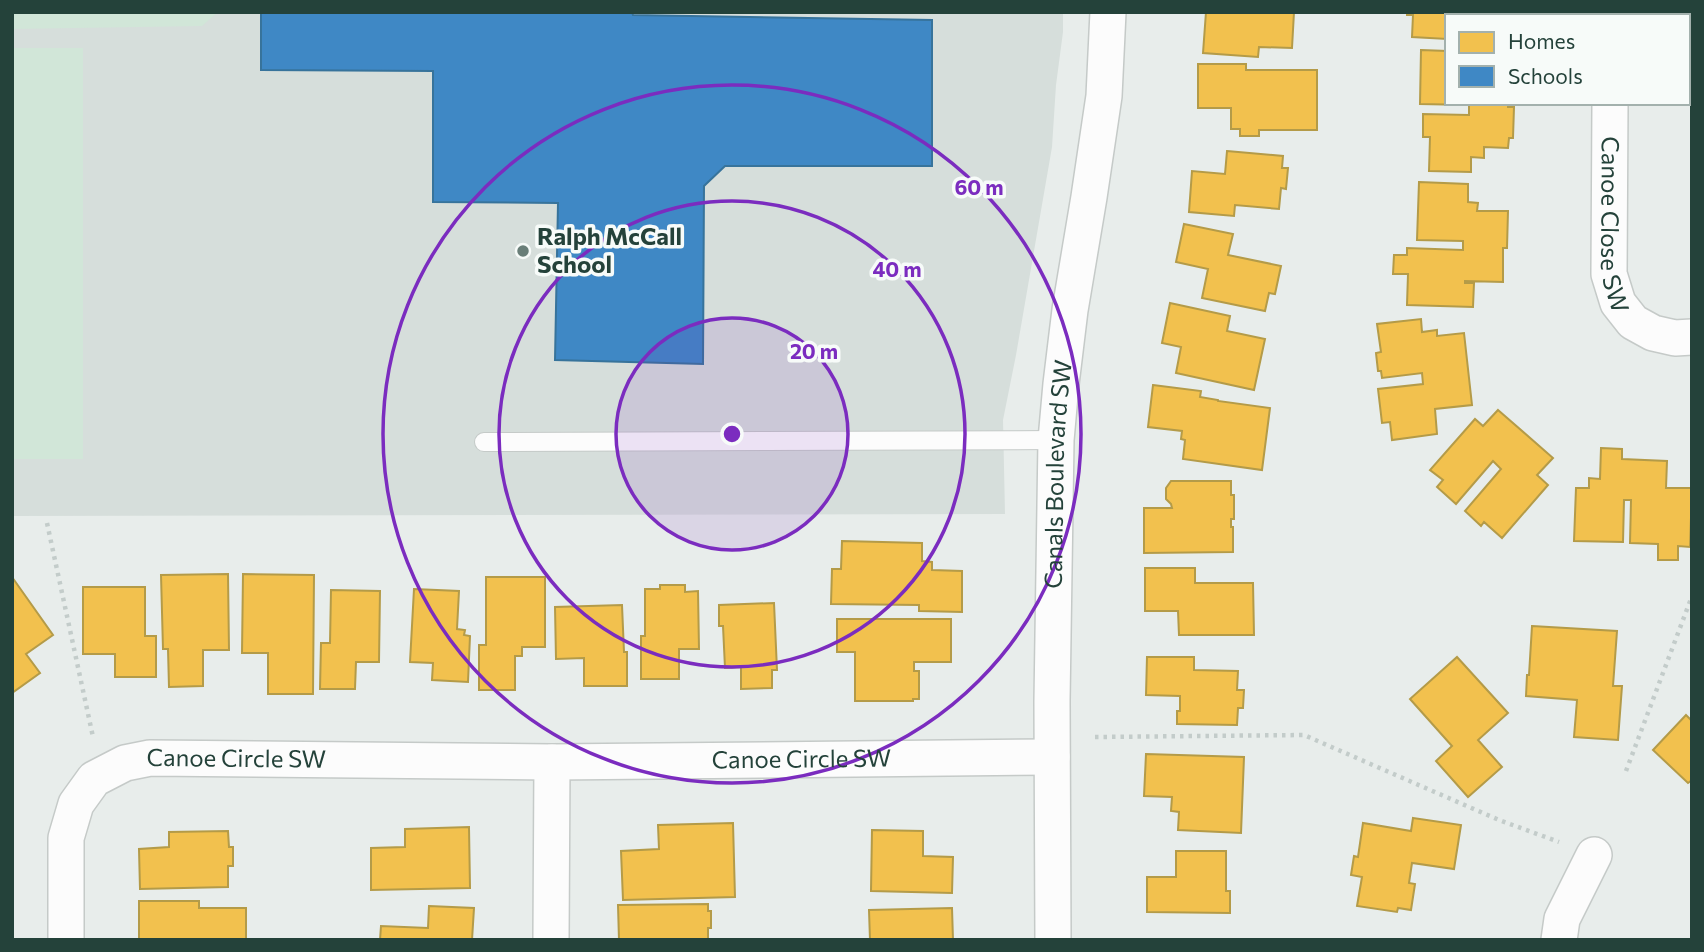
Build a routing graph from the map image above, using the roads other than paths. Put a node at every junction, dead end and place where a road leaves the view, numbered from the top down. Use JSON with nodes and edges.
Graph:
{"nodes":[{"id":1,"x":1108,"y":12,"type":"edge"},
{"id":2,"x":1610,"y":105,"type":"edge"},
{"id":3,"x":1692,"y":337,"type":"edge"},
{"id":4,"x":1056,"y":440,"type":"junction"},
{"id":5,"x":484,"y":442,"type":"dead end"},
{"id":6,"x":1052,"y":758,"type":"junction"},
{"id":7,"x":551,"y":762,"type":"junction"},
{"id":8,"x":1594,"y":855,"type":"road end"},
{"id":9,"x":66,"y":940,"type":"edge"},
{"id":10,"x":551,"y":940,"type":"edge"},
{"id":11,"x":1053,"y":940,"type":"edge"},
{"id":12,"x":1559,"y":940,"type":"edge"}],
"edges":[{"from":1,"to":4,"type":"street","name":"Canals Boulevard SW"},
{"from":2,"to":3,"type":"street","name":"Canoe Close SW"},
{"from":4,"to":5,"type":"lane"},
{"from":4,"to":6,"type":"street","name":"Canals Boulevard SW"},
{"from":6,"to":7,"type":"street","name":"Canoe Circle SW"},
{"from":6,"to":11,"type":"street","name":"Canals Boulevard SW"},
{"from":7,"to":9,"type":"street","name":"Canoe Circle SW"},
{"from":7,"to":10,"type":"street"},
{"from":8,"to":12,"type":"street"}]}
